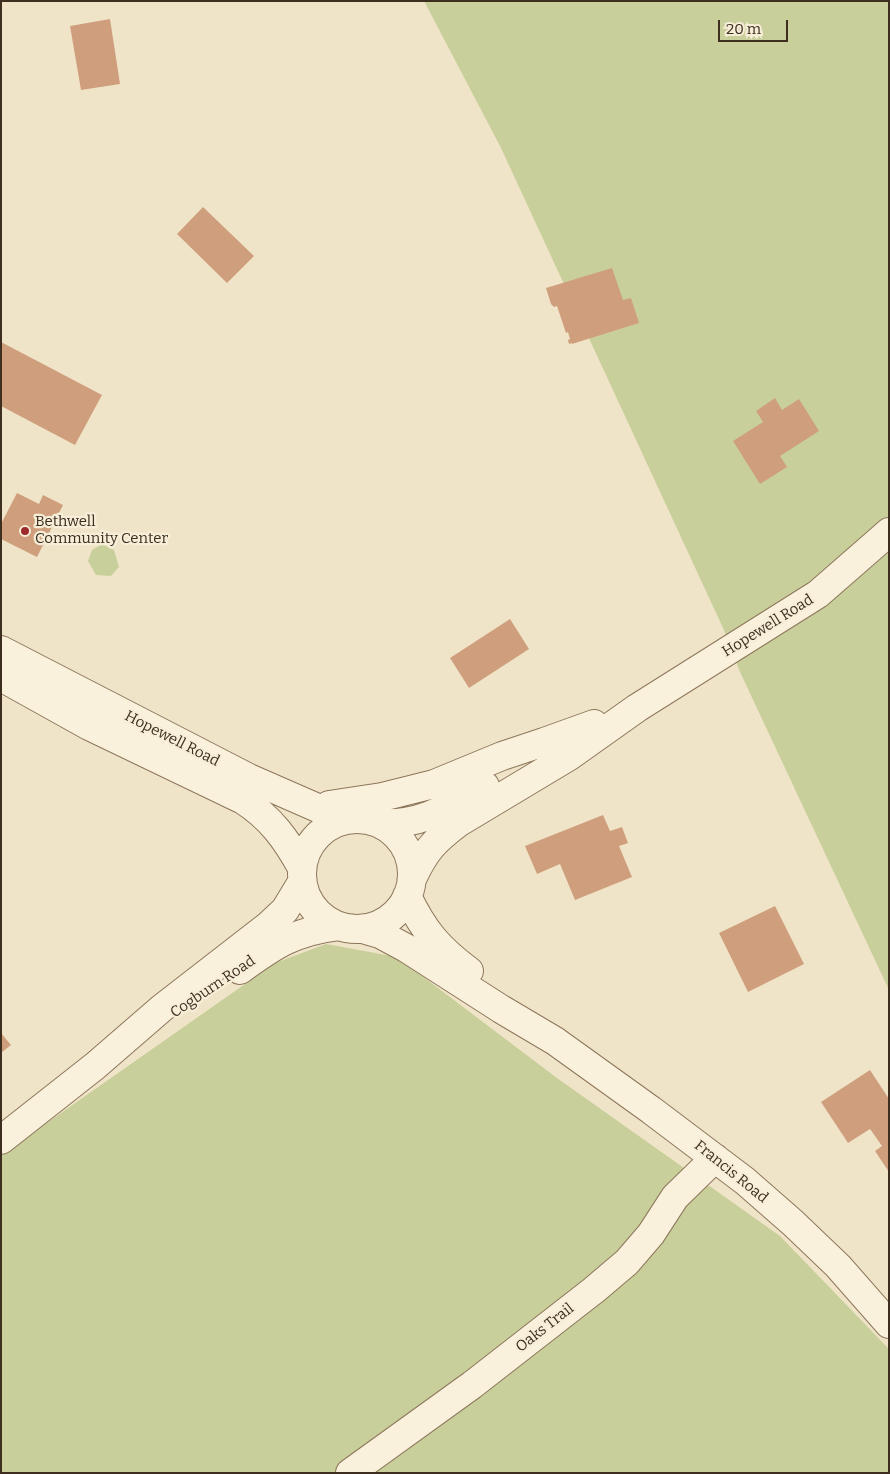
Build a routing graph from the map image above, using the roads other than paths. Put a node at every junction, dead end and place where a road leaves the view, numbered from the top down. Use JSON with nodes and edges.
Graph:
{"nodes":[{"id":1,"x":889,"y":532,"type":"edge"},
{"id":2,"x":1,"y":650,"type":"edge"},
{"id":3,"x":1,"y":677,"type":"edge"},
{"id":4,"x":637,"y":708,"type":"junction"},
{"id":5,"x":594,"y":724,"type":"junction"},
{"id":6,"x":317,"y":807,"type":"junction"},
{"id":7,"x":346,"y":820,"type":"junction"},
{"id":8,"x":378,"y":823,"type":"junction"},
{"id":9,"x":302,"y":875,"type":"junction"},
{"id":10,"x":409,"y":888,"type":"junction"},
{"id":11,"x":351,"y":928,"type":"junction"},
{"id":12,"x":555,"y":1041,"type":"junction"},
{"id":13,"x":95,"y":1066,"type":"junction"},
{"id":14,"x":1,"y":1140,"type":"edge"},
{"id":15,"x":715,"y":1158,"type":"junction"},
{"id":16,"x":889,"y":1324,"type":"edge"},
{"id":17,"x":350,"y":1473,"type":"edge"}],
"edges":[{"from":1,"to":4,"type":"street","name":"Hopewell Road"},
{"from":2,"to":6,"type":"street","name":"Hopewell Road"},
{"from":3,"to":9,"type":"street","name":"Hopewell Road"},
{"from":4,"to":5,"type":"street","name":"Hopewell Road"},
{"from":4,"to":10,"type":"street","name":"Hopewell Road"},
{"from":5,"to":6,"type":"street"},
{"from":5,"to":8,"type":"street","name":"Hopewell Road"},
{"from":6,"to":7,"type":"street","name":"Hopewell Road"},
{"from":7,"to":8,"type":"street"},
{"from":7,"to":9,"type":"street"},
{"from":8,"to":10,"type":"street"},
{"from":9,"to":11,"type":"street"},
{"from":9,"to":13,"type":"street","name":"Cogburn Road"},
{"from":10,"to":11,"type":"street"},
{"from":10,"to":12,"type":"street","name":"Francis Road"},
{"from":11,"to":12,"type":"street","name":"Francis Road"},
{"from":11,"to":13,"type":"street","name":"Cogburn Road"},
{"from":12,"to":15,"type":"street","name":"Francis Road"},
{"from":13,"to":14,"type":"street","name":"Cogburn Road"},
{"from":15,"to":16,"type":"street","name":"Francis Road"},
{"from":15,"to":17,"type":"street","name":"Oaks Trail"}]}
